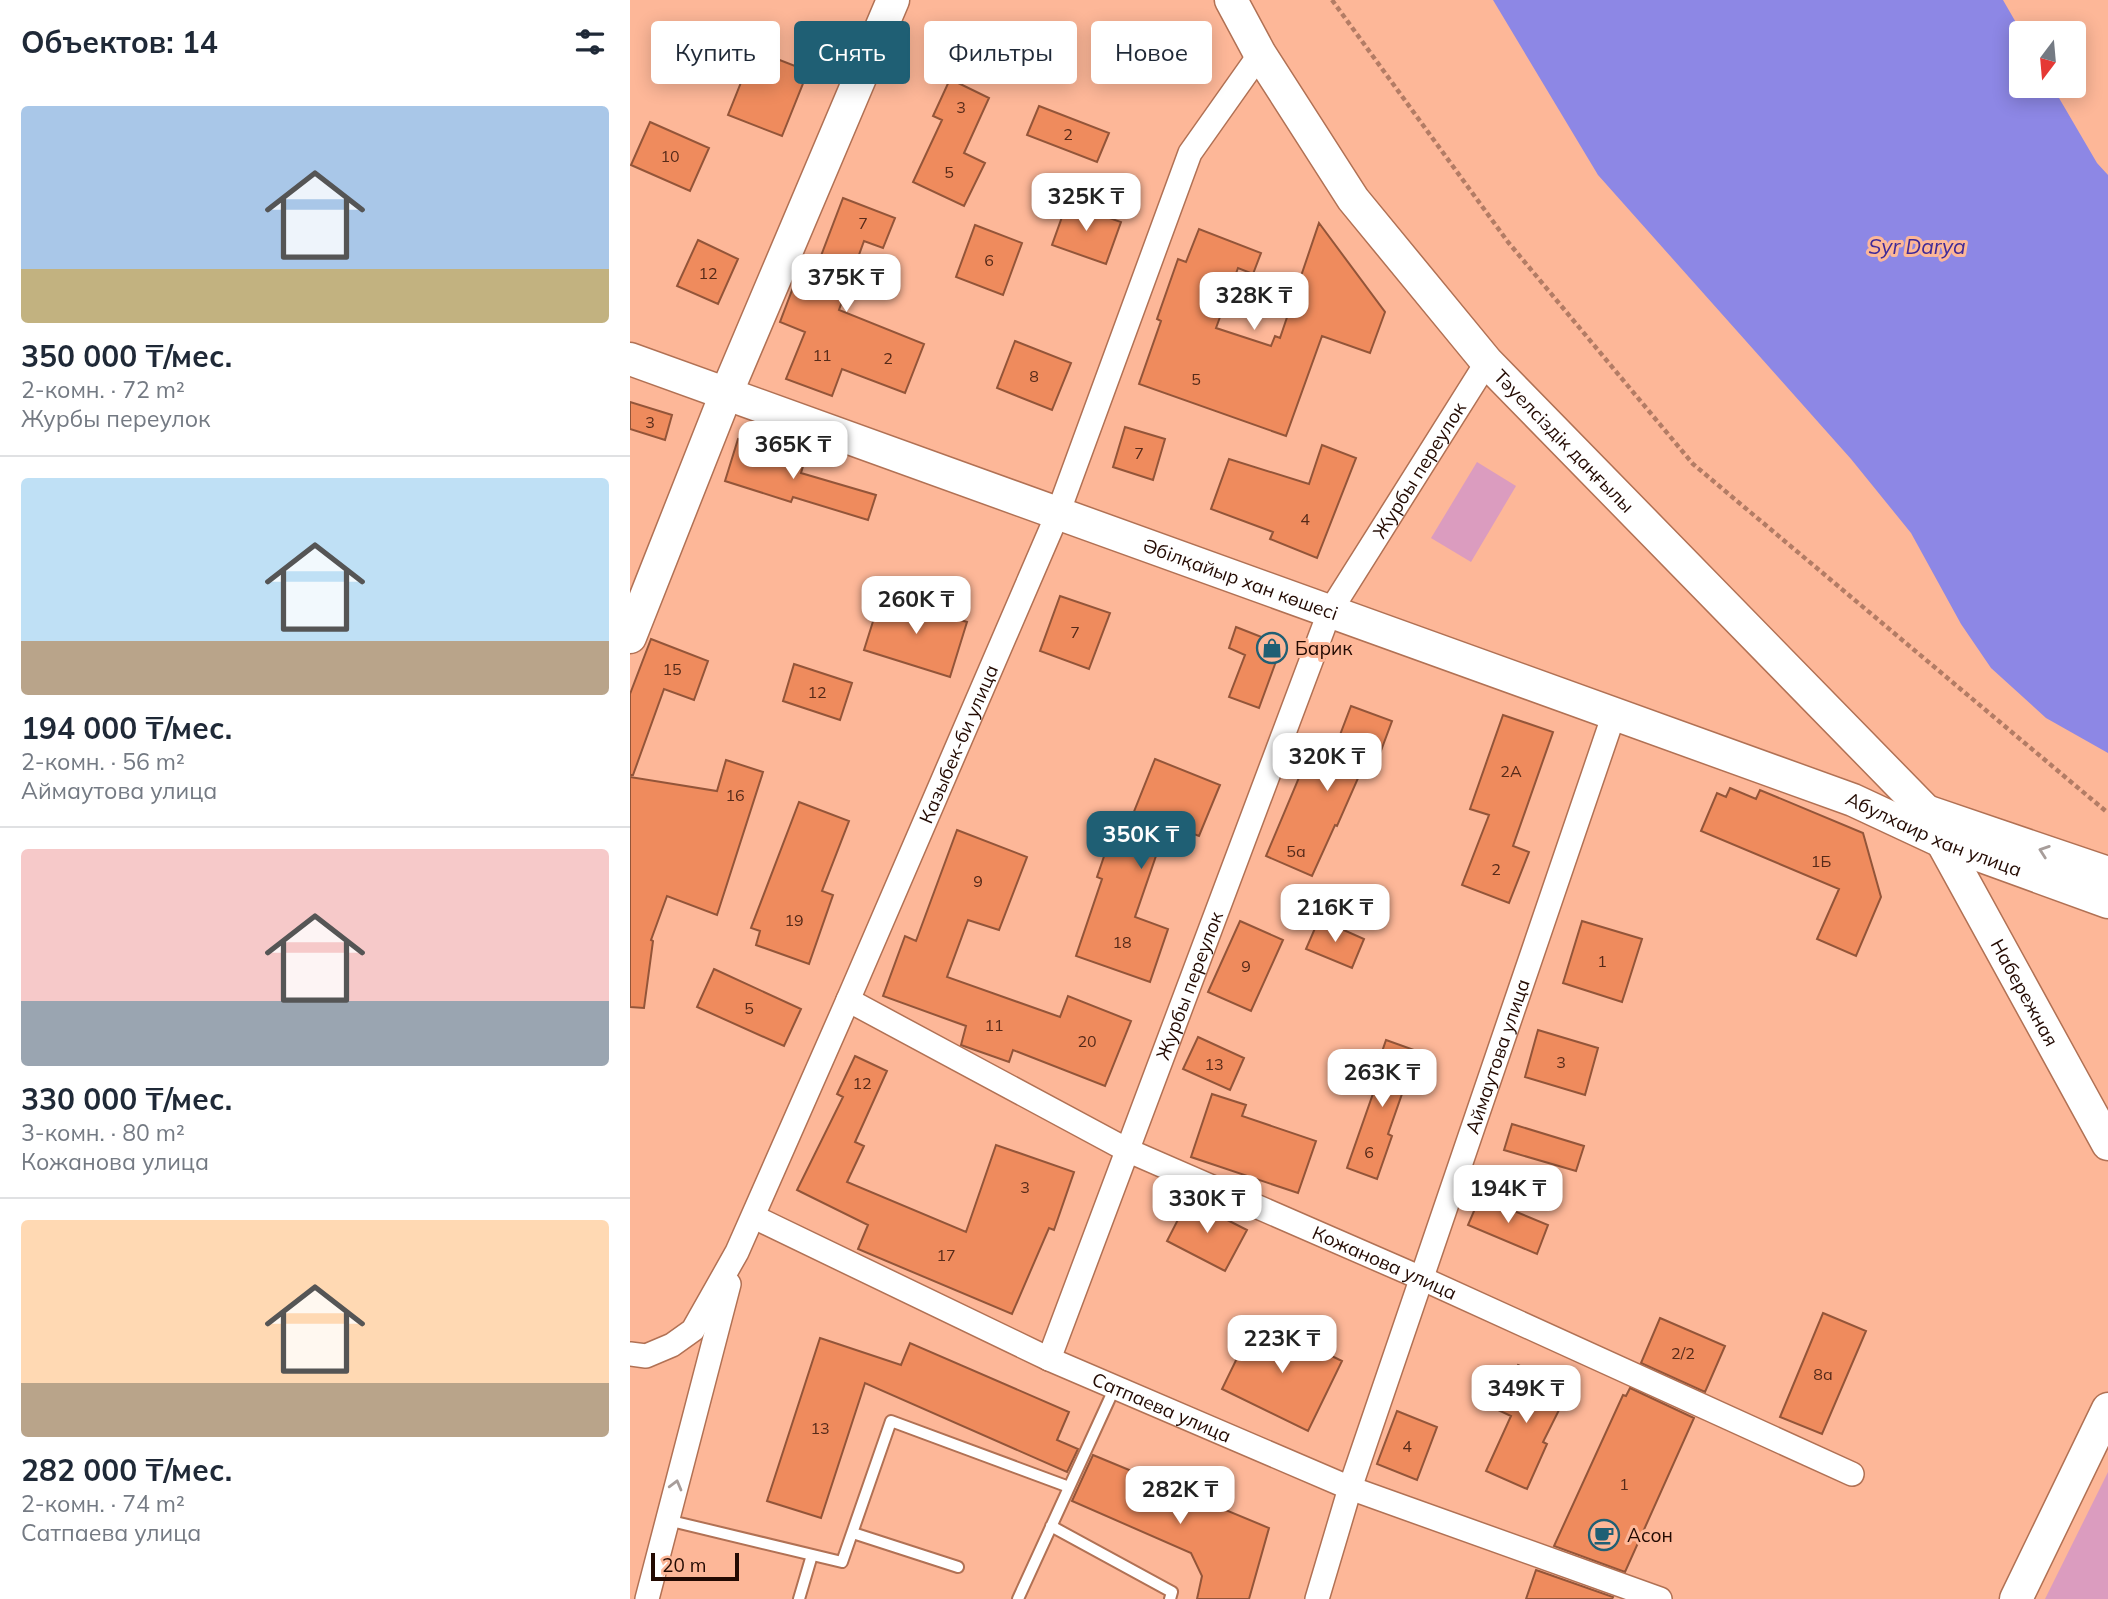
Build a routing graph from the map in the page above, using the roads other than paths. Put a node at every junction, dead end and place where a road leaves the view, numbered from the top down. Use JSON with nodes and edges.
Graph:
{"nodes":[{"id":1,"x":892,"y":0,"type":"edge"},
{"id":2,"x":1231,"y":0,"type":"edge"},
{"id":3,"x":1261,"y":54,"type":"junction"},
{"id":4,"x":630,"y":359,"type":"edge"},
{"id":5,"x":1487,"y":362,"type":"junction"},
{"id":6,"x":726,"y":394,"type":"junction"},
{"id":7,"x":1058,"y":513,"type":"junction"},
{"id":8,"x":1329,"y":613,"type":"junction"},
{"id":9,"x":630,"y":637,"type":"edge"},
{"id":10,"x":1614,"y":714,"type":"junction"},
{"id":11,"x":1853,"y":800,"type":"junction"},
{"id":12,"x":1924,"y":809,"type":"junction"},
{"id":13,"x":1943,"y":842,"type":"junction"},
{"id":14,"x":2108,"y":873,"type":"edge"},
{"id":15,"x":2108,"y":902,"type":"edge"},
{"id":16,"x":848,"y":1000,"type":"junction"},
{"id":17,"x":2108,"y":1142,"type":"edge"},
{"id":18,"x":1127,"y":1150,"type":"junction"},
{"id":19,"x":754,"y":1217,"type":"junction"},
{"id":20,"x":737,"y":1252,"type":"junction"},
{"id":21,"x":1421,"y":1278,"type":"junction"},
{"id":22,"x":630,"y":1354,"type":"edge"},
{"id":23,"x":1049,"y":1359,"type":"junction"},
{"id":24,"x":1115,"y":1387,"type":"junction"},
{"id":25,"x":2108,"y":1409,"type":"edge"},
{"id":26,"x":1852,"y":1474,"type":"dead end"},
{"id":27,"x":1069,"y":1487,"type":"junction"},
{"id":28,"x":1350,"y":1488,"type":"junction"},
{"id":29,"x":667,"y":1520,"type":"junction"},
{"id":30,"x":1051,"y":1526,"type":"junction"},
{"id":31,"x":853,"y":1533,"type":"junction"},
{"id":32,"x":811,"y":1555,"type":"junction"},
{"id":33,"x":958,"y":1567,"type":"dead end"},
{"id":34,"x":647,"y":1599,"type":"edge"},
{"id":35,"x":799,"y":1599,"type":"edge"},
{"id":36,"x":1018,"y":1599,"type":"edge"},
{"id":37,"x":1170,"y":1599,"type":"edge"},
{"id":38,"x":1317,"y":1599,"type":"edge"},
{"id":39,"x":1660,"y":1599,"type":"edge"},
{"id":40,"x":2016,"y":1599,"type":"edge"}],
"edges":[{"from":1,"to":6,"type":"street"},
{"from":2,"to":3,"type":"street","name":"Тәуелсіздік даңғылы"},
{"from":3,"to":5,"type":"street","name":"Тәуелсіздік даңғылы"},
{"from":3,"to":7,"type":"street","name":"Казыбек-би улица"},
{"from":4,"to":6,"type":"street","name":"Әбілқайыр хан көшесі"},
{"from":5,"to":8,"type":"street","name":"Журбы переулок"},
{"from":5,"to":12,"type":"street","name":"Тәуелсіздік даңғылы"},
{"from":6,"to":7,"type":"street","name":"Әбілқайыр хан көшесі"},
{"from":6,"to":9,"type":"street"},
{"from":7,"to":8,"type":"street","name":"Әбілқайыр хан көшесі"},
{"from":7,"to":16,"type":"street","name":"Казыбек-би улица"},
{"from":8,"to":10,"type":"street","name":"Әбілқайыр хан көшесі"},
{"from":8,"to":18,"type":"street","name":"Журбы переулок"},
{"from":10,"to":11,"type":"street","name":"Әбілқайыр хан көшесі"},
{"from":10,"to":21,"type":"street","name":"Аймаутова улица"},
{"from":11,"to":12,"type":"street","name":"Абулхаир хан улица"},
{"from":11,"to":13,"type":"street","name":"Абулхаир хан улица"},
{"from":12,"to":13,"type":"street","name":"Тәуелсіздік даңғылы"},
{"from":14,"to":12,"type":"street","name":"Абулхаир хан улица","one_way":true},
{"from":13,"to":15,"type":"street","name":"Абулхаир хан улица"},
{"from":13,"to":17,"type":"street","name":"Набережная"},
{"from":16,"to":18,"type":"street","name":"Кожанова улица"},
{"from":16,"to":19,"type":"street","name":"Казыбек-би улица"},
{"from":18,"to":21,"type":"street","name":"Кожанова улица"},
{"from":18,"to":23,"type":"street","name":"Журбы переулок"},
{"from":19,"to":20,"type":"street","name":"Казыбек-би улица"},
{"from":19,"to":23,"type":"street","name":"Сатпаева улица"},
{"from":20,"to":22,"type":"street","name":"Казыбек-би улица"},
{"from":29,"to":20,"type":"street","one_way":true},
{"from":21,"to":26,"type":"street","name":"Кожанова улица"},
{"from":21,"to":28,"type":"street","name":"Аймаутова улица"},
{"from":23,"to":24,"type":"street","name":"Сатпаева улица"},
{"from":24,"to":27,"type":"lane"},
{"from":24,"to":28,"type":"street","name":"Сатпаева улица"},
{"from":25,"to":40,"type":"street"},
{"from":27,"to":30,"type":"lane"},
{"from":27,"to":31,"type":"lane"},
{"from":28,"to":38,"type":"street","name":"Аймаутова улица"},
{"from":28,"to":39,"type":"street","name":"Сатпаева улица"},
{"from":29,"to":32,"type":"lane"},
{"from":29,"to":34,"type":"street"},
{"from":30,"to":36,"type":"lane"},
{"from":30,"to":37,"type":"lane"},
{"from":31,"to":32,"type":"lane"},
{"from":31,"to":33,"type":"lane"},
{"from":32,"to":35,"type":"lane"}]}
